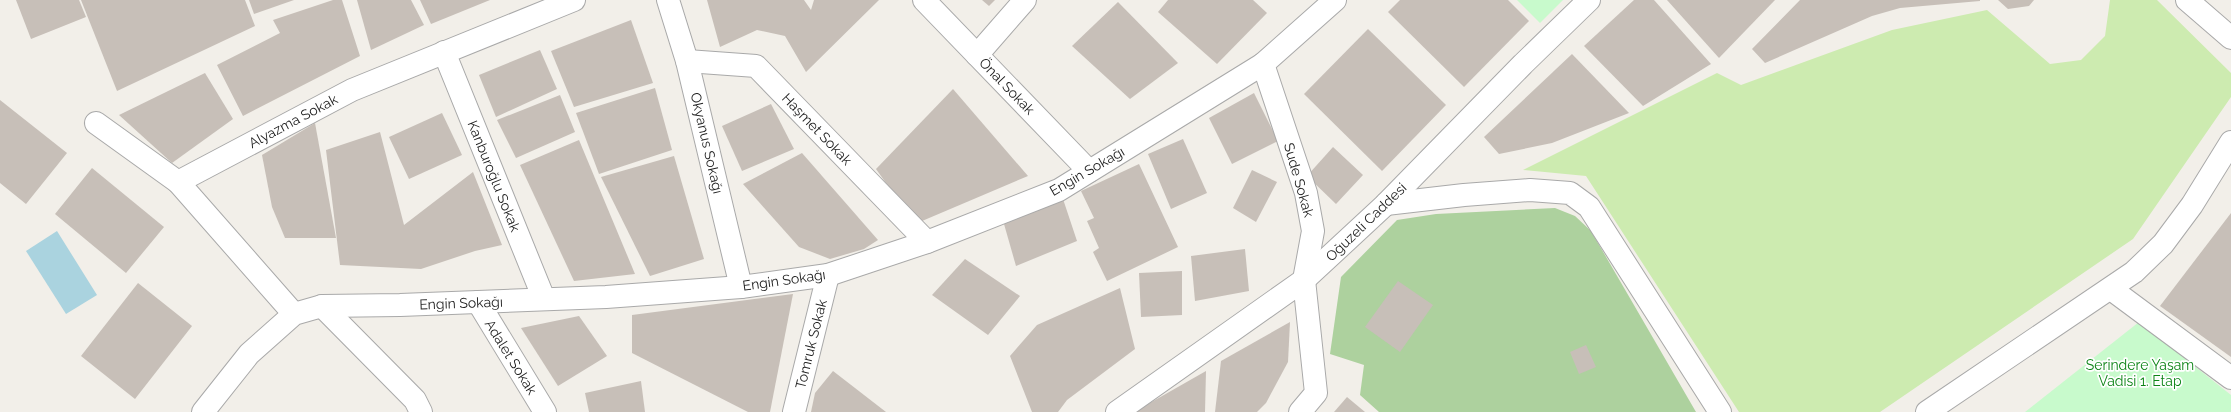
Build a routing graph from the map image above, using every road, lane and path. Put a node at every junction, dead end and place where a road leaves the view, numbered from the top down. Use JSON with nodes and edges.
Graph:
{"nodes":[{"id":1,"x":574,"y":0,"type":"edge"},
{"id":2,"x":668,"y":0,"type":"edge"},
{"id":3,"x":924,"y":0,"type":"edge"},
{"id":4,"x":1025,"y":0,"type":"edge"},
{"id":5,"x":1334,"y":0,"type":"edge"},
{"id":6,"x":1589,"y":0,"type":"edge"},
{"id":7,"x":2187,"y":0,"type":"edge"},
{"id":8,"x":2231,"y":38,"type":"edge"},
{"id":9,"x":444,"y":52,"type":"junction"},
{"id":10,"x":977,"y":55,"type":"junction"},
{"id":11,"x":687,"y":61,"type":"junction"},
{"id":12,"x":1263,"y":64,"type":"junction"},
{"id":13,"x":96,"y":123,"type":"dead end"},
{"id":14,"x":2231,"y":142,"type":"edge"},
{"id":15,"x":1089,"y":171,"type":"junction"},
{"id":16,"x":178,"y":182,"type":"junction"},
{"id":17,"x":1386,"y":204,"type":"junction"},
{"id":18,"x":927,"y":242,"type":"junction"},
{"id":19,"x":828,"y":275,"type":"junction"},
{"id":20,"x":1304,"y":280,"type":"junction"},
{"id":21,"x":741,"y":287,"type":"junction"},
{"id":22,"x":2111,"y":289,"type":"junction"},
{"id":23,"x":544,"y":299,"type":"junction"},
{"id":24,"x":478,"y":302,"type":"junction"},
{"id":25,"x":322,"y":306,"type":"junction"},
{"id":26,"x":294,"y":314,"type":"junction"},
{"id":27,"x":2231,"y":378,"type":"edge"},
{"id":28,"x":203,"y":412,"type":"edge"},
{"id":29,"x":421,"y":412,"type":"edge"},
{"id":30,"x":545,"y":412,"type":"edge"},
{"id":31,"x":794,"y":412,"type":"edge"},
{"id":32,"x":1117,"y":412,"type":"edge"},
{"id":33,"x":1300,"y":412,"type":"edge"},
{"id":34,"x":1720,"y":412,"type":"edge"},
{"id":35,"x":1927,"y":412,"type":"edge"}],
"edges":[{"from":1,"to":9,"type":"street","name":"Alyazma Sokak"},
{"from":2,"to":11,"type":"street","name":"Okyanus Sokağı"},
{"from":3,"to":10,"type":"street","name":"Önal Sokak"},
{"from":4,"to":10,"type":"street"},
{"from":5,"to":12,"type":"street","name":"Engin Sokağı"},
{"from":6,"to":17,"type":"street","name":"Oğuzeli Caddesi"},
{"from":7,"to":8,"type":"street"},
{"from":9,"to":16,"type":"street","name":"Alyazma Sokak"},
{"from":9,"to":23,"type":"street","name":"Kanburoğlu Sokak"},
{"from":10,"to":15,"type":"street","name":"Önal Sokak"},
{"from":11,"to":18,"type":"street","name":"Haşmet Sokak"},
{"from":11,"to":21,"type":"street","name":"Okyanus Sokağı"},
{"from":12,"to":15,"type":"street","name":"Engin Sokağı"},
{"from":12,"to":20,"type":"street","name":"Sude Sokak"},
{"from":13,"to":16,"type":"street"},
{"from":14,"to":22,"type":"street"},
{"from":15,"to":18,"type":"street","name":"Engin Sokağı"},
{"from":16,"to":26,"type":"street"},
{"from":17,"to":20,"type":"street","name":"Oğuzeli Caddesi"},
{"from":17,"to":34,"type":"street"},
{"from":18,"to":19,"type":"street","name":"Engin Sokağı"},
{"from":19,"to":21,"type":"street","name":"Engin Sokağı"},
{"from":19,"to":31,"type":"street","name":"Tomruk Sokak"},
{"from":20,"to":32,"type":"street","name":"Oğuzeli Caddesi"},
{"from":20,"to":33,"type":"street","name":"Sude Sokak"},
{"from":21,"to":23,"type":"street","name":"Engin Sokağı"},
{"from":22,"to":27,"type":"street"},
{"from":22,"to":35,"type":"street"},
{"from":23,"to":24,"type":"street","name":"Engin Sokağı"},
{"from":24,"to":25,"type":"street","name":"Engin Sokağı"},
{"from":24,"to":30,"type":"street","name":"Adalet Sokak"},
{"from":25,"to":26,"type":"street","name":"Engin Sokağı"},
{"from":25,"to":29,"type":"street"},
{"from":26,"to":28,"type":"street","name":"Engin Sokağı"}]}
